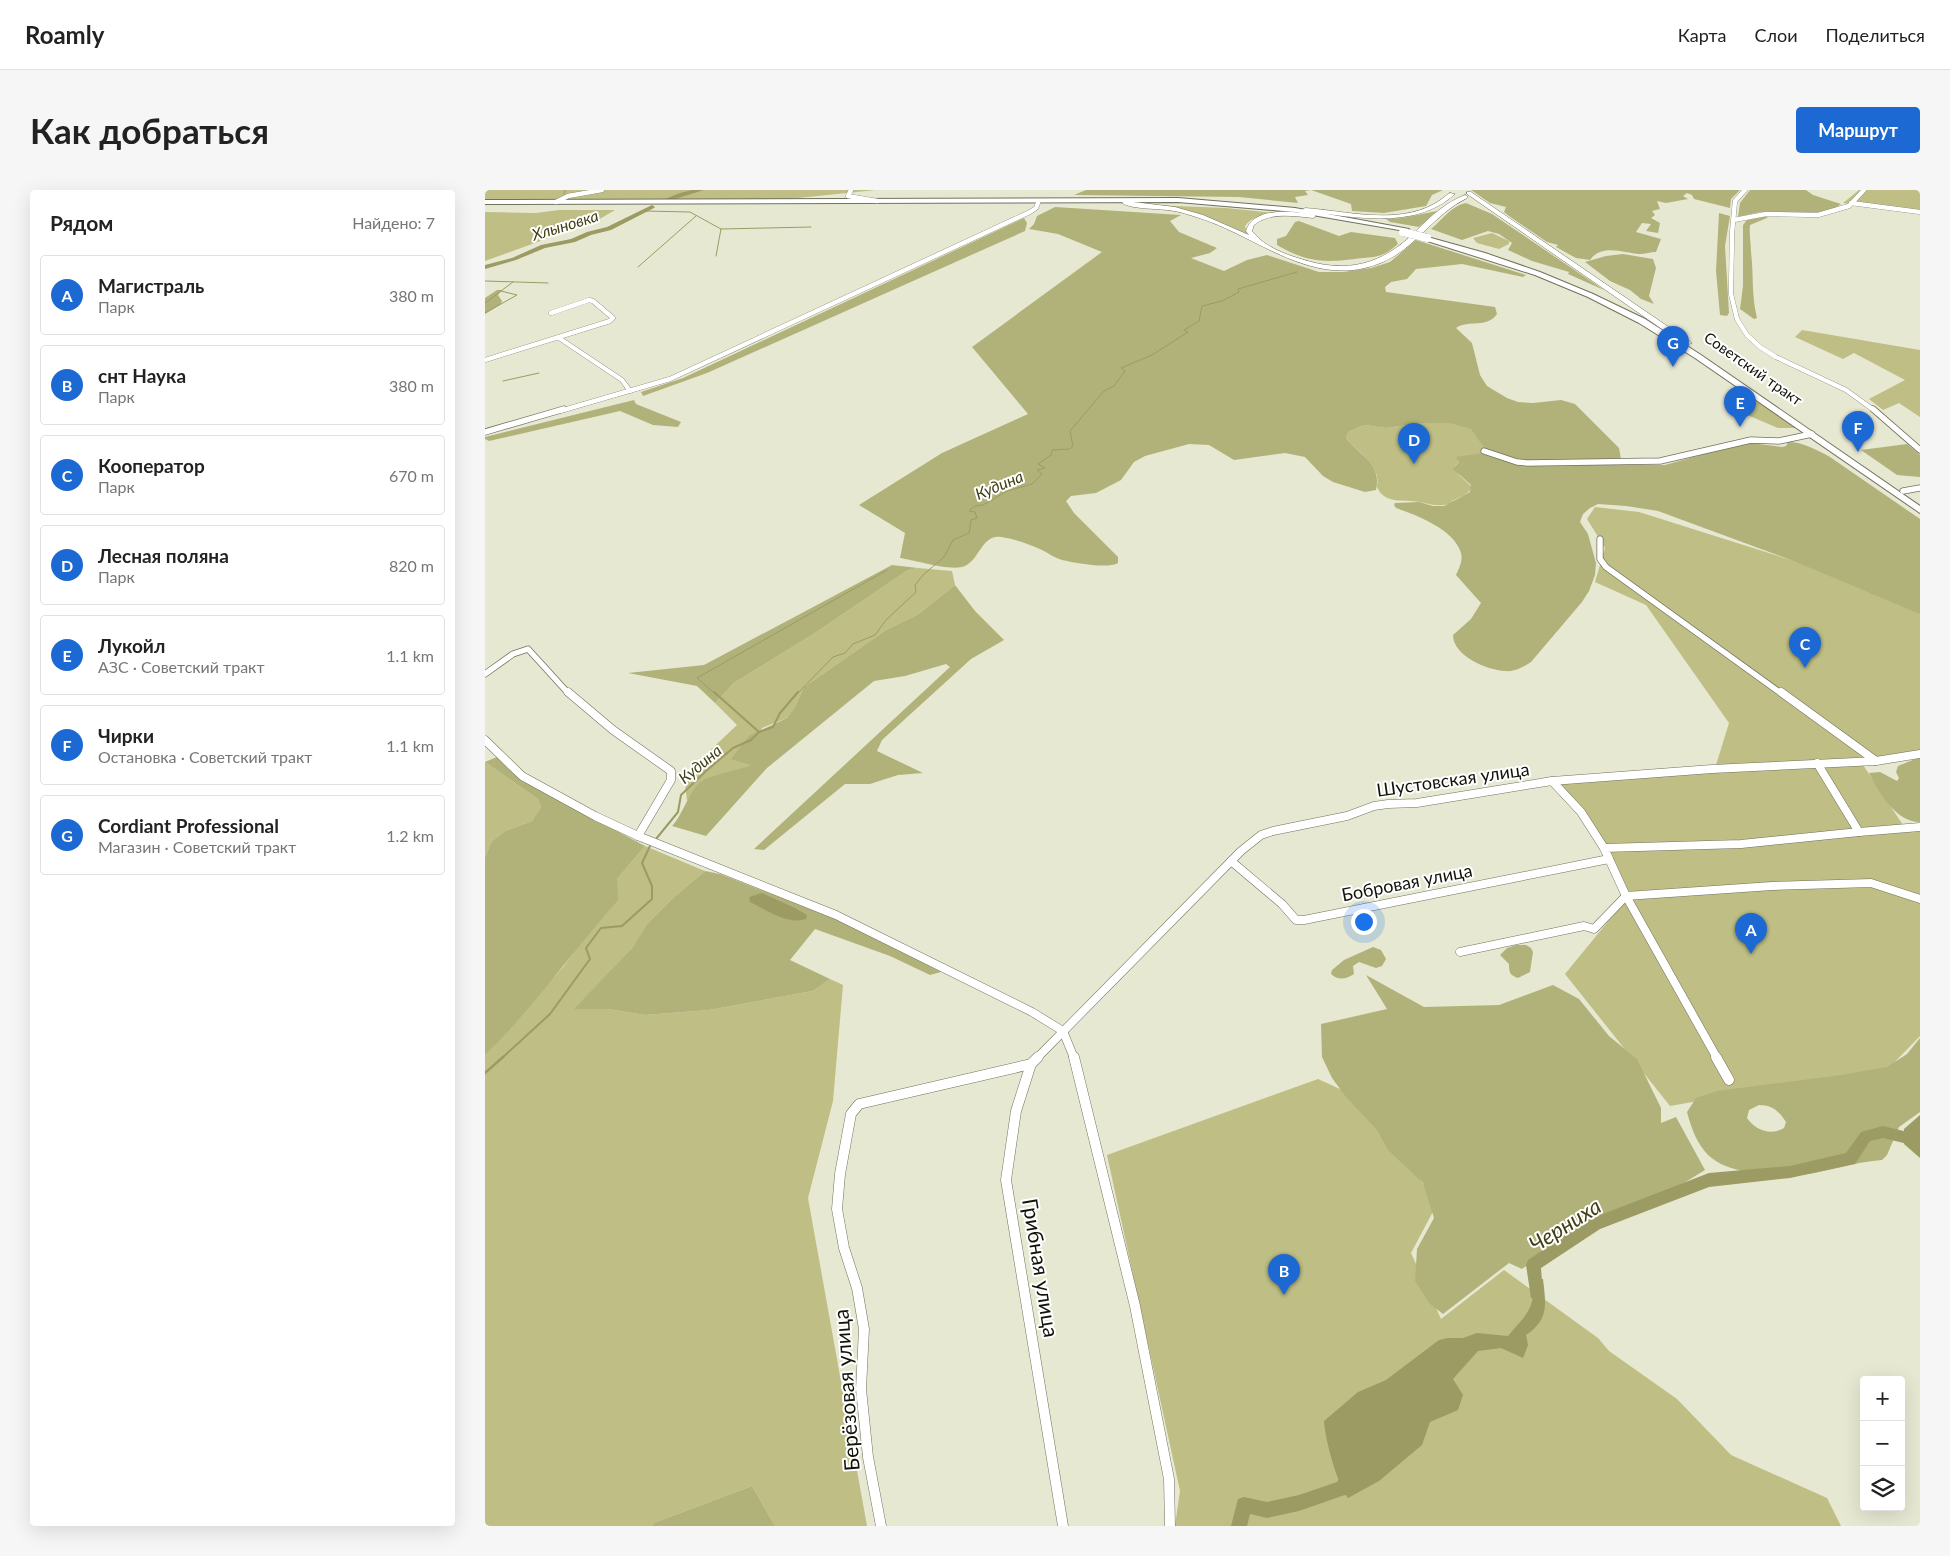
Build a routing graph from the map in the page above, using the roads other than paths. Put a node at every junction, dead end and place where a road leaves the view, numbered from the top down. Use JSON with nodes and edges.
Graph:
{"nodes":[{"id":1,"x":603,"y":190,"type":"edge"},
{"id":2,"x":851,"y":190,"type":"edge"},
{"id":3,"x":1745,"y":190,"type":"edge"},
{"id":4,"x":1864,"y":190,"type":"edge"},
{"id":5,"x":1460,"y":193,"type":"edge"},
{"id":6,"x":877,"y":200,"type":"junction"},
{"id":7,"x":556,"y":202,"type":"junction"},
{"id":8,"x":1038,"y":203,"type":"junction"},
{"id":9,"x":1125,"y":203,"type":"junction"},
{"id":10,"x":1851,"y":203,"type":"junction"},
{"id":11,"x":485,"y":204,"type":"edge"},
{"id":12,"x":1446,"y":207,"type":"junction"},
{"id":13,"x":1295,"y":210,"type":"junction"},
{"id":14,"x":1920,"y":212,"type":"edge"},
{"id":15,"x":1313,"y":216,"type":"junction"},
{"id":16,"x":1734,"y":220,"type":"junction"},
{"id":17,"x":1404,"y":231,"type":"junction"},
{"id":18,"x":1267,"y":246,"type":"junction"},
{"id":19,"x":551,"y":313,"type":"dead end"},
{"id":20,"x":559,"y":338,"type":"junction"},
{"id":21,"x":1684,"y":344,"type":"junction"},
{"id":22,"x":485,"y":360,"type":"edge"},
{"id":23,"x":630,"y":391,"type":"junction"},
{"id":24,"x":485,"y":432,"type":"edge"},
{"id":25,"x":1812,"y":434,"type":"junction"},
{"id":26,"x":1484,"y":450,"type":"dead end"},
{"id":27,"x":1920,"y":450,"type":"edge"},
{"id":28,"x":1920,"y":488,"type":"edge"},
{"id":29,"x":1903,"y":491,"type":"junction"},
{"id":30,"x":1920,"y":503,"type":"edge"},
{"id":31,"x":1920,"y":510,"type":"edge"},
{"id":32,"x":1601,"y":539,"type":"dead end"},
{"id":33,"x":485,"y":674,"type":"edge"},
{"id":34,"x":485,"y":740,"type":"edge"},
{"id":35,"x":1920,"y":754,"type":"edge"},
{"id":36,"x":1875,"y":761,"type":"junction"},
{"id":37,"x":1817,"y":763,"type":"junction"},
{"id":38,"x":1552,"y":781,"type":"junction"},
{"id":39,"x":1920,"y":827,"type":"edge"},
{"id":40,"x":1859,"y":832,"type":"junction"},
{"id":41,"x":638,"y":836,"type":"junction"},
{"id":42,"x":1604,"y":848,"type":"junction"},
{"id":43,"x":1609,"y":859,"type":"junction"},
{"id":44,"x":1231,"y":862,"type":"junction"},
{"id":45,"x":1626,"y":896,"type":"junction"},
{"id":46,"x":1920,"y":899,"type":"edge"},
{"id":47,"x":1460,"y":952,"type":"dead end"},
{"id":48,"x":1063,"y":1031,"type":"junction"},
{"id":49,"x":1031,"y":1064,"type":"junction"},
{"id":50,"x":1729,"y":1080,"type":"dead end"},
{"id":51,"x":881,"y":1526,"type":"edge"},
{"id":52,"x":1063,"y":1526,"type":"edge"},
{"id":53,"x":1170,"y":1526,"type":"edge"}],
"edges":[{"from":1,"to":7,"type":"street"},
{"from":2,"to":6,"type":"street"},
{"from":3,"to":16,"type":"street"},
{"from":4,"to":10,"type":"street"},
{"from":5,"to":12,"type":"main road"},
{"from":5,"to":12,"type":"main road"},
{"from":5,"to":13,"type":"main road"},
{"from":5,"to":21,"type":"main road","name":"Советский тракт"},
{"from":6,"to":7,"type":"highway"},
{"from":6,"to":13,"type":"highway"},
{"from":7,"to":11,"type":"highway"},
{"from":8,"to":9,"type":"highway"},
{"from":8,"to":11,"type":"highway"},
{"from":8,"to":23,"type":"street"},
{"from":9,"to":15,"type":"highway"},
{"from":9,"to":18,"type":"main road"},
{"from":10,"to":14,"type":"street"},
{"from":10,"to":16,"type":"street"},
{"from":12,"to":18,"type":"main road"},
{"from":13,"to":17,"type":"highway"},
{"from":15,"to":17,"type":"highway"},
{"from":15,"to":18,"type":"main road"},
{"from":16,"to":27,"type":"street"},
{"from":17,"to":21,"type":"highway","bridge":true},
{"from":19,"to":20,"type":"street"},
{"from":20,"to":22,"type":"street"},
{"from":20,"to":23,"type":"street"},
{"from":21,"to":25,"type":"highway","name":"Советский тракт"},
{"from":21,"to":29,"type":"highway","name":"Советский тракт"},
{"from":23,"to":24,"type":"street"},
{"from":25,"to":26,"type":"street"},
{"from":25,"to":31,"type":"highway","name":"Советский тракт"},
{"from":28,"to":29,"type":"street"},
{"from":29,"to":30,"type":"highway","name":"Советский тракт"},
{"from":32,"to":36,"type":"street"},
{"from":33,"to":41,"type":"street"},
{"from":34,"to":41,"type":"street"},
{"from":35,"to":36,"type":"street","name":"Шустовская улица"},
{"from":36,"to":37,"type":"street","name":"Шустовская улица"},
{"from":37,"to":38,"type":"street","name":"Шустовская улица"},
{"from":37,"to":40,"type":"street"},
{"from":38,"to":42,"type":"street"},
{"from":38,"to":44,"type":"street","name":"Шустовская улица"},
{"from":39,"to":40,"type":"street"},
{"from":40,"to":42,"type":"street"},
{"from":41,"to":48,"type":"street"},
{"from":42,"to":43,"type":"street"},
{"from":43,"to":44,"type":"street","name":"Бобровая улица"},
{"from":43,"to":45,"type":"street"},
{"from":44,"to":48,"type":"street","name":"Грибная улица"},
{"from":45,"to":46,"type":"street"},
{"from":45,"to":47,"type":"street"},
{"from":45,"to":50,"type":"street"},
{"from":48,"to":49,"type":"street","name":"Грибная улица"},
{"from":48,"to":53,"type":"street"},
{"from":49,"to":51,"type":"street","name":"Берёзовая улица"},
{"from":49,"to":52,"type":"street","name":"Грибная улица"}]}
